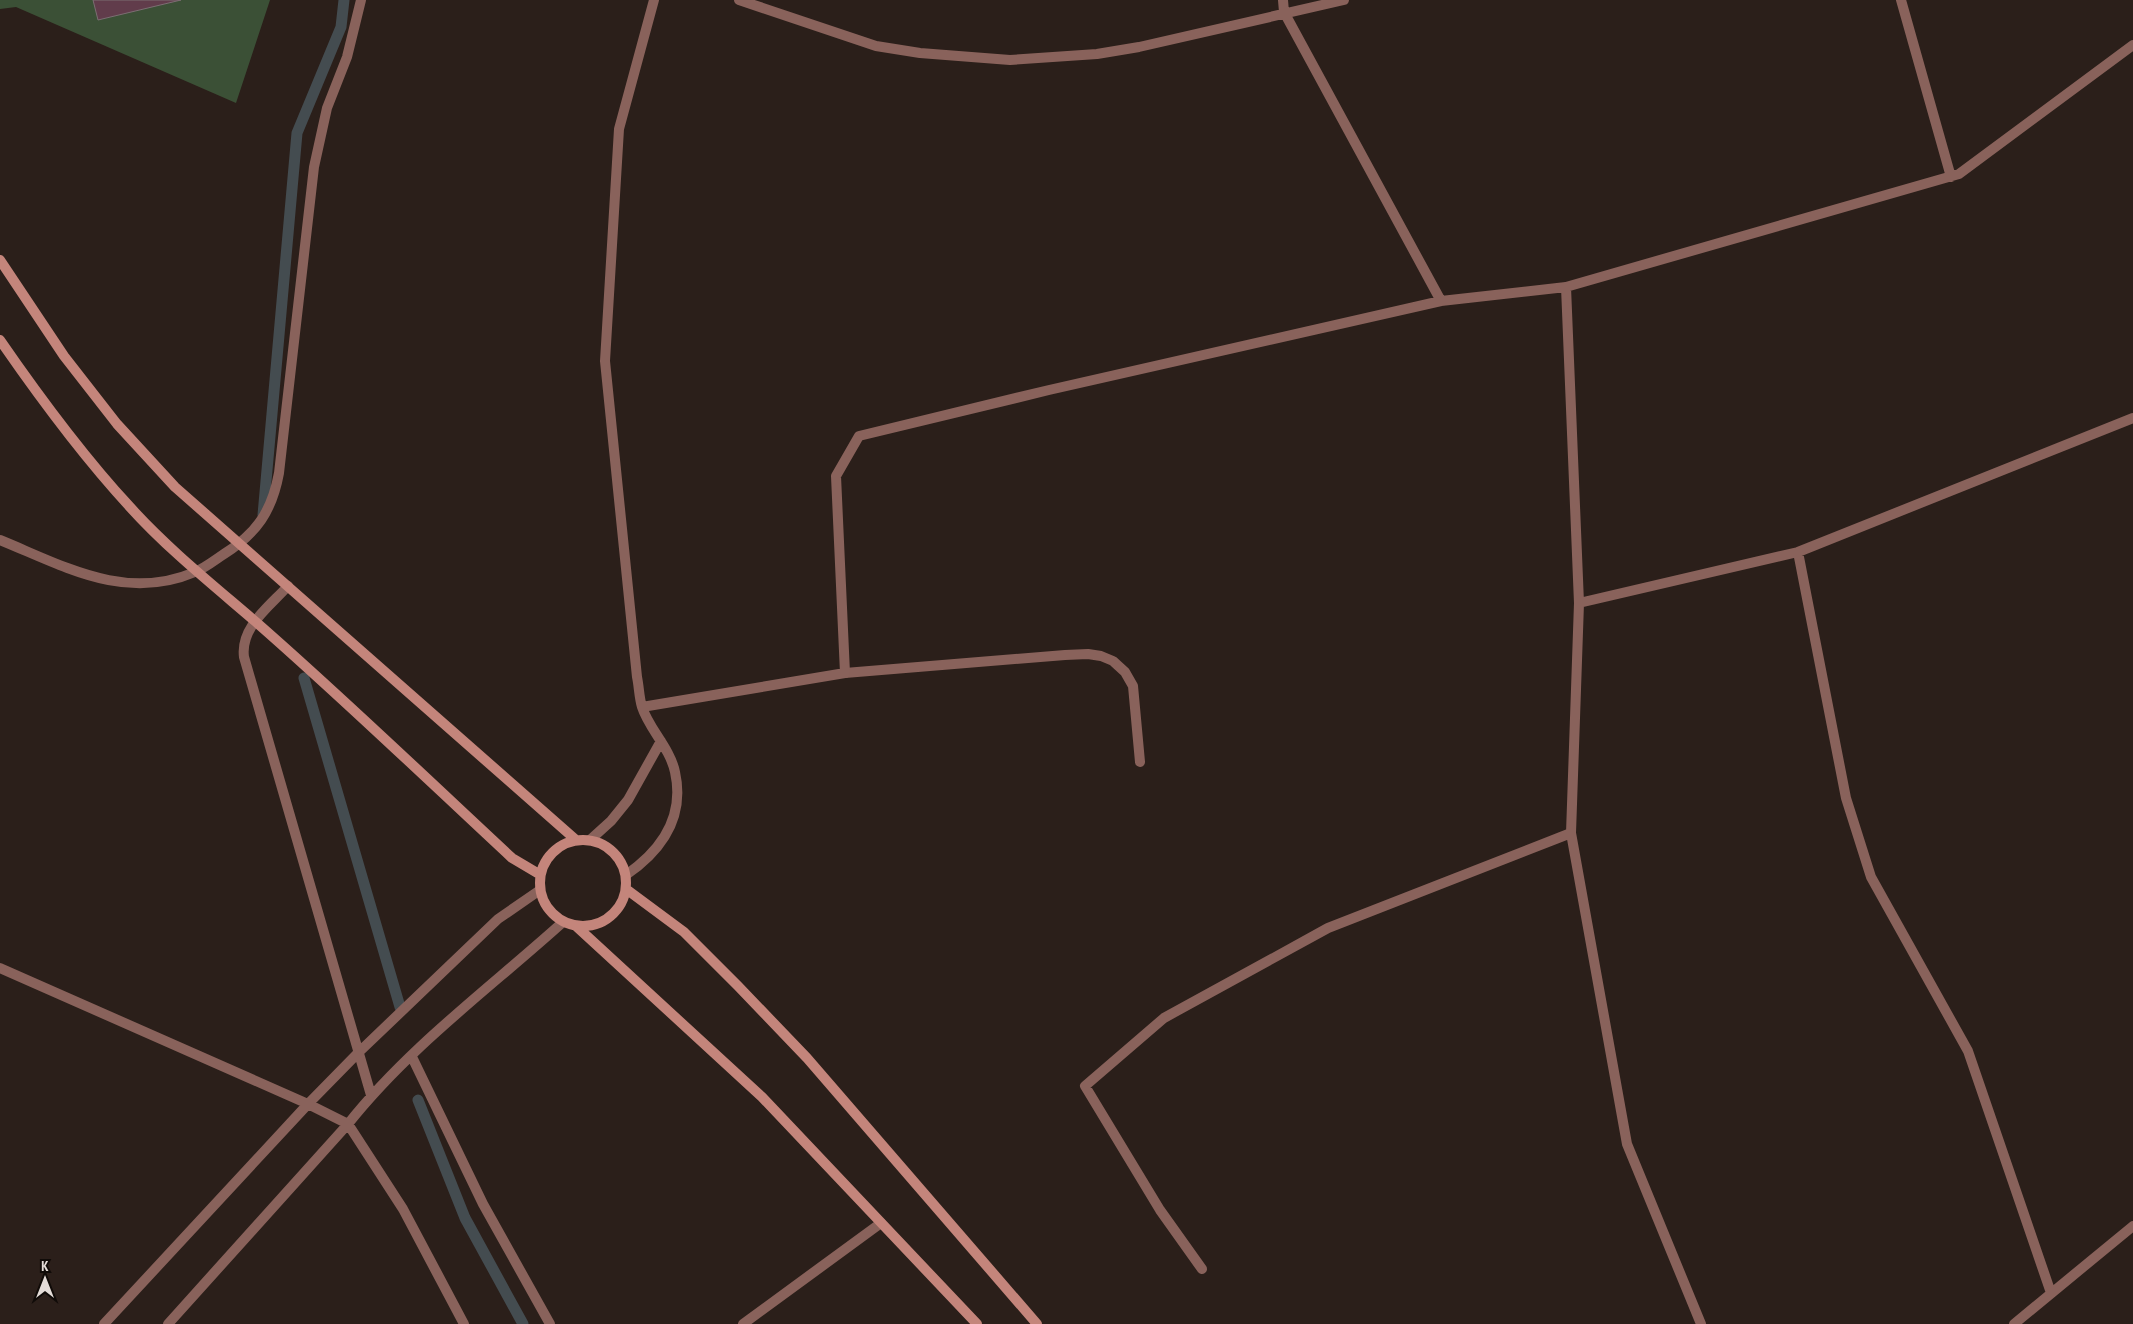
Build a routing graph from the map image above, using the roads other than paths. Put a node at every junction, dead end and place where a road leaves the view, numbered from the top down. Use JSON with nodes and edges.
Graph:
{"nodes":[{"id":1,"x":361,"y":0,"type":"edge"},
{"id":2,"x":654,"y":0,"type":"edge"},
{"id":3,"x":739,"y":0,"type":"edge"},
{"id":4,"x":1283,"y":0,"type":"edge"},
{"id":5,"x":1344,"y":0,"type":"edge"},
{"id":6,"x":1901,"y":0,"type":"edge"},
{"id":7,"x":1284,"y":12,"type":"junction"},
{"id":8,"x":2133,"y":45,"type":"edge"},
{"id":9,"x":1950,"y":176,"type":"junction"},
{"id":10,"x":0,"y":260,"type":"edge"},
{"id":11,"x":1566,"y":287,"type":"junction"},
{"id":12,"x":1441,"y":301,"type":"junction"},
{"id":13,"x":0,"y":340,"type":"edge"},
{"id":14,"x":2133,"y":418,"type":"edge"},
{"id":15,"x":0,"y":540,"type":"edge"},
{"id":16,"x":241,"y":544,"type":"junction"},
{"id":17,"x":1798,"y":552,"type":"junction"},
{"id":18,"x":197,"y":572,"type":"junction"},
{"id":19,"x":288,"y":586,"type":"junction"},
{"id":20,"x":1579,"y":603,"type":"junction"},
{"id":21,"x":256,"y":622,"type":"junction"},
{"id":22,"x":845,"y":674,"type":"junction"},
{"id":23,"x":642,"y":707,"type":"junction"},
{"id":24,"x":661,"y":741,"type":"junction"},
{"id":25,"x":1140,"y":762,"type":"dead end"},
{"id":26,"x":1571,"y":834,"type":"junction"},
{"id":27,"x":576,"y":840,"type":"junction"},
{"id":28,"x":590,"y":840,"type":"junction"},
{"id":29,"x":539,"y":874,"type":"junction"},
{"id":30,"x":626,"y":875,"type":"junction"},
{"id":31,"x":626,"y":889,"type":"junction"},
{"id":32,"x":540,"y":890,"type":"junction"},
{"id":33,"x":563,"y":922,"type":"junction"},
{"id":34,"x":576,"y":926,"type":"junction"},
{"id":35,"x":0,"y":968,"type":"edge"},
{"id":36,"x":358,"y":1053,"type":"junction"},
{"id":37,"x":412,"y":1056,"type":"junction"},
{"id":38,"x":370,"y":1095,"type":"junction"},
{"id":39,"x":308,"y":1104,"type":"junction"},
{"id":40,"x":348,"y":1124,"type":"junction"},
{"id":41,"x":881,"y":1223,"type":"junction"},
{"id":42,"x":2133,"y":1226,"type":"edge"},
{"id":43,"x":1202,"y":1269,"type":"dead end"},
{"id":44,"x":2051,"y":1293,"type":"junction"},
{"id":45,"x":104,"y":1324,"type":"edge"},
{"id":46,"x":168,"y":1324,"type":"edge"},
{"id":47,"x":464,"y":1324,"type":"edge"},
{"id":48,"x":550,"y":1324,"type":"edge"},
{"id":49,"x":743,"y":1324,"type":"edge"},
{"id":50,"x":977,"y":1324,"type":"edge"},
{"id":51,"x":1037,"y":1324,"type":"edge"},
{"id":52,"x":1701,"y":1324,"type":"edge"},
{"id":53,"x":2014,"y":1324,"type":"edge"}],
"edges":[{"from":1,"to":16,"type":"street"},
{"from":2,"to":23,"type":"street"},
{"from":3,"to":7,"type":"street"},
{"from":4,"to":7,"type":"street"},
{"from":5,"to":7,"type":"street"},
{"from":6,"to":9,"type":"street"},
{"from":7,"to":12,"type":"street"},
{"from":8,"to":9,"type":"street"},
{"from":9,"to":11,"type":"street"},
{"from":10,"to":16,"type":"street"},
{"from":11,"to":12,"type":"street"},
{"from":11,"to":20,"type":"street"},
{"from":12,"to":22,"type":"street"},
{"from":13,"to":18,"type":"street"},
{"from":14,"to":17,"type":"street"},
{"from":15,"to":18,"type":"street"},
{"from":16,"to":18,"type":"street"},
{"from":16,"to":19,"type":"street"},
{"from":17,"to":20,"type":"street"},
{"from":17,"to":44,"type":"street"},
{"from":18,"to":21,"type":"street"},
{"from":19,"to":21,"type":"street"},
{"from":19,"to":27,"type":"street"},
{"from":20,"to":26,"type":"street"},
{"from":21,"to":29,"type":"street"},
{"from":21,"to":36,"type":"street"},
{"from":22,"to":23,"type":"street"},
{"from":22,"to":25,"type":"street"},
{"from":23,"to":24,"type":"street"},
{"from":24,"to":28,"type":"street"},
{"from":24,"to":30,"type":"street"},
{"from":26,"to":43,"type":"street"},
{"from":26,"to":52,"type":"street"},
{"from":27,"to":28,"type":"street"},
{"from":27,"to":29,"type":"street"},
{"from":28,"to":30,"type":"street"},
{"from":29,"to":32,"type":"street"},
{"from":30,"to":31,"type":"street"},
{"from":31,"to":34,"type":"street"},
{"from":31,"to":51,"type":"street"},
{"from":32,"to":33,"type":"street"},
{"from":32,"to":36,"type":"street"},
{"from":33,"to":34,"type":"street"},
{"from":33,"to":37,"type":"street"},
{"from":34,"to":41,"type":"street"},
{"from":35,"to":39,"type":"street"},
{"from":36,"to":38,"type":"street"},
{"from":36,"to":39,"type":"street"},
{"from":37,"to":38,"type":"street"},
{"from":37,"to":48,"type":"street"},
{"from":38,"to":40,"type":"street"},
{"from":39,"to":40,"type":"street"},
{"from":39,"to":45,"type":"street"},
{"from":40,"to":46,"type":"street"},
{"from":40,"to":47,"type":"street"},
{"from":41,"to":49,"type":"street"},
{"from":41,"to":50,"type":"street"},
{"from":42,"to":44,"type":"street"},
{"from":44,"to":53,"type":"street"}]}
